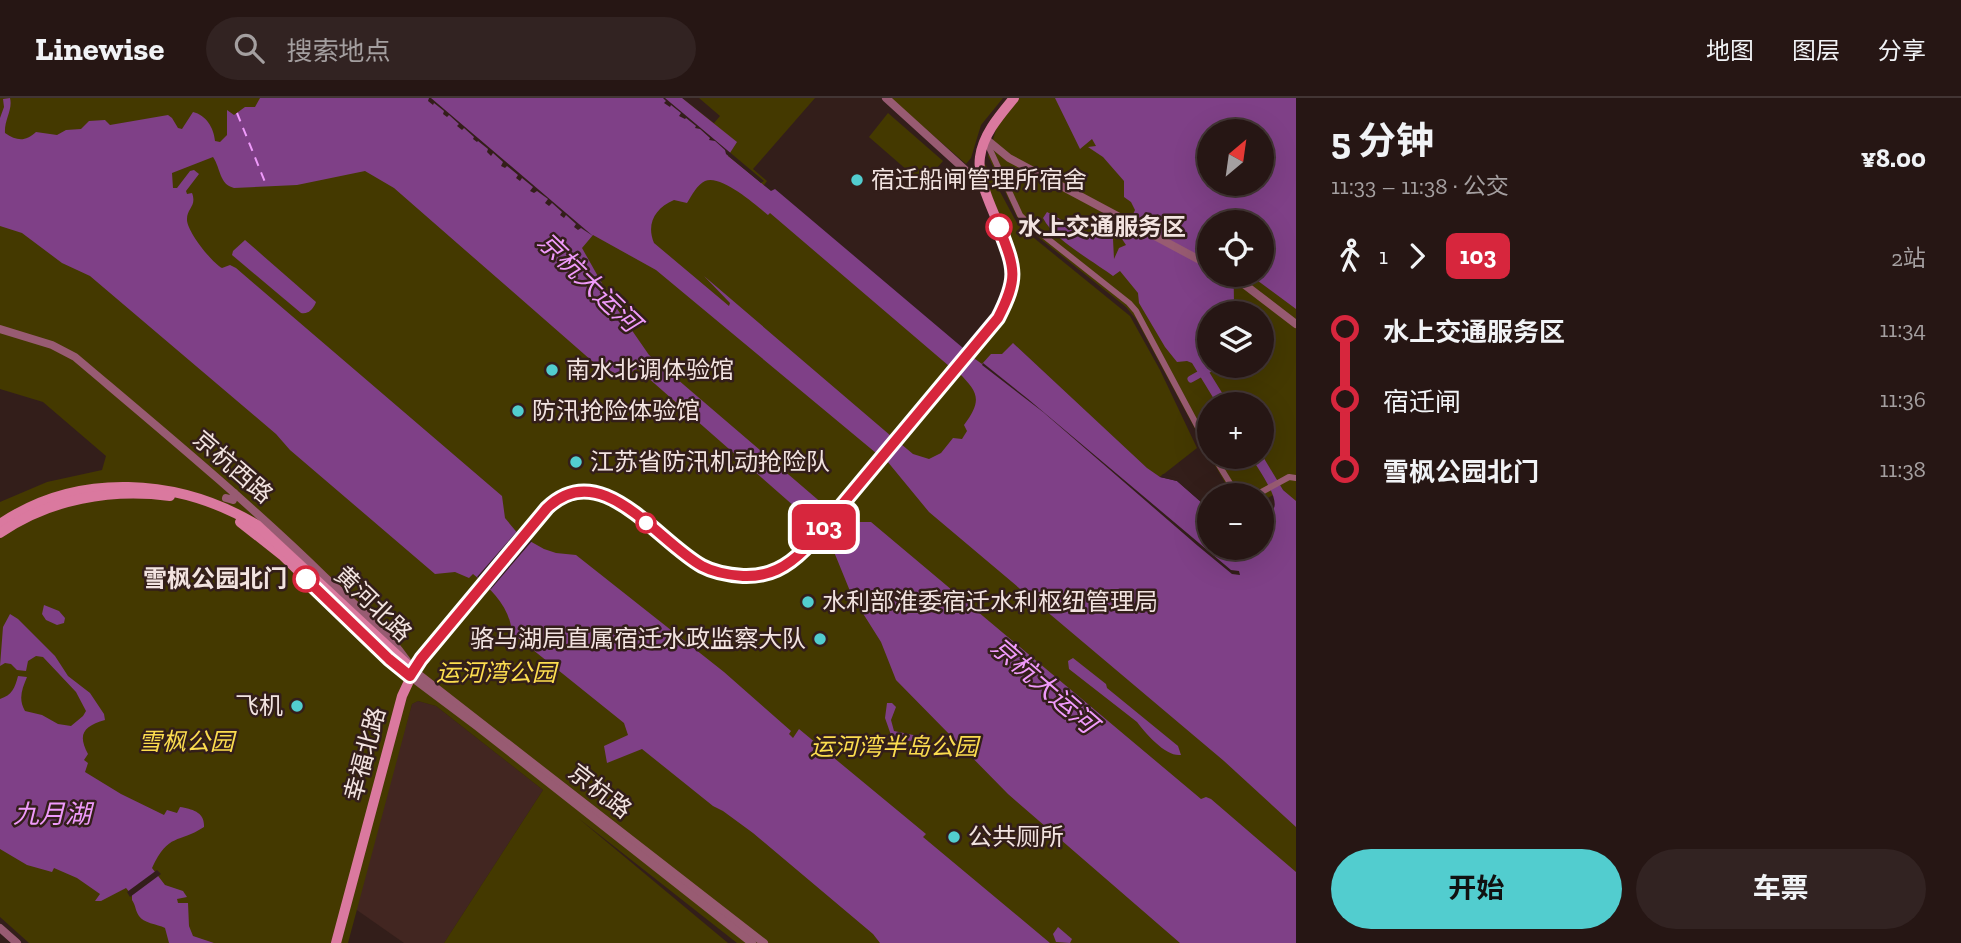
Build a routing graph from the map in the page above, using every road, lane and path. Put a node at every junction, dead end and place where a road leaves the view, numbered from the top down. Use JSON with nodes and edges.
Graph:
{"nodes":[{"id":1,"x":886,"y":98,"type":"edge"},
{"id":2,"x":1014,"y":98,"type":"edge"},
{"id":3,"x":986,"y":139,"type":"junction"},
{"id":4,"x":984,"y":187,"type":"junction"},
{"id":5,"x":1197,"y":259,"type":"edge"},
{"id":6,"x":1248,"y":287,"type":"edge"},
{"id":7,"x":1296,"y":324,"type":"edge"},
{"id":8,"x":0,"y":329,"type":"edge"},
{"id":9,"x":1197,"y":426,"type":"edge"},
{"id":10,"x":1296,"y":478,"type":"edge"},
{"id":11,"x":1274,"y":486,"type":"edge"},
{"id":12,"x":0,"y":524,"type":"edge"},
{"id":13,"x":0,"y":533,"type":"edge"},
{"id":14,"x":412,"y":673,"type":"junction"},
{"id":15,"x":0,"y":928,"type":"edge"},
{"id":16,"x":17,"y":943,"type":"edge"},
{"id":17,"x":336,"y":943,"type":"edge"},
{"id":18,"x":752,"y":943,"type":"edge"},
{"id":19,"x":764,"y":943,"type":"edge"}],
"edges":[{"from":1,"to":4,"type":"street"},
{"from":2,"to":3,"type":"main road"},
{"from":3,"to":4,"type":"main road","name":"幸福北路"},
{"from":3,"to":5,"type":"street"},
{"from":3,"to":9,"type":"street"},
{"from":4,"to":14,"type":"main road","name":"幸福北路"},
{"from":6,"to":7,"type":"street"},
{"from":8,"to":14,"type":"street","name":"京杭西路"},
{"from":10,"to":11,"type":"street"},
{"from":12,"to":14,"type":"main road","name":"黄河北路"},
{"from":13,"to":14,"type":"main road","name":"黄河北路"},
{"from":14,"to":17,"type":"main road","name":"幸福北路"},
{"from":14,"to":18,"type":"street","name":"京杭路"},
{"from":14,"to":19,"type":"street","name":"京杭路"},
{"from":15,"to":16,"type":"street"}]}
